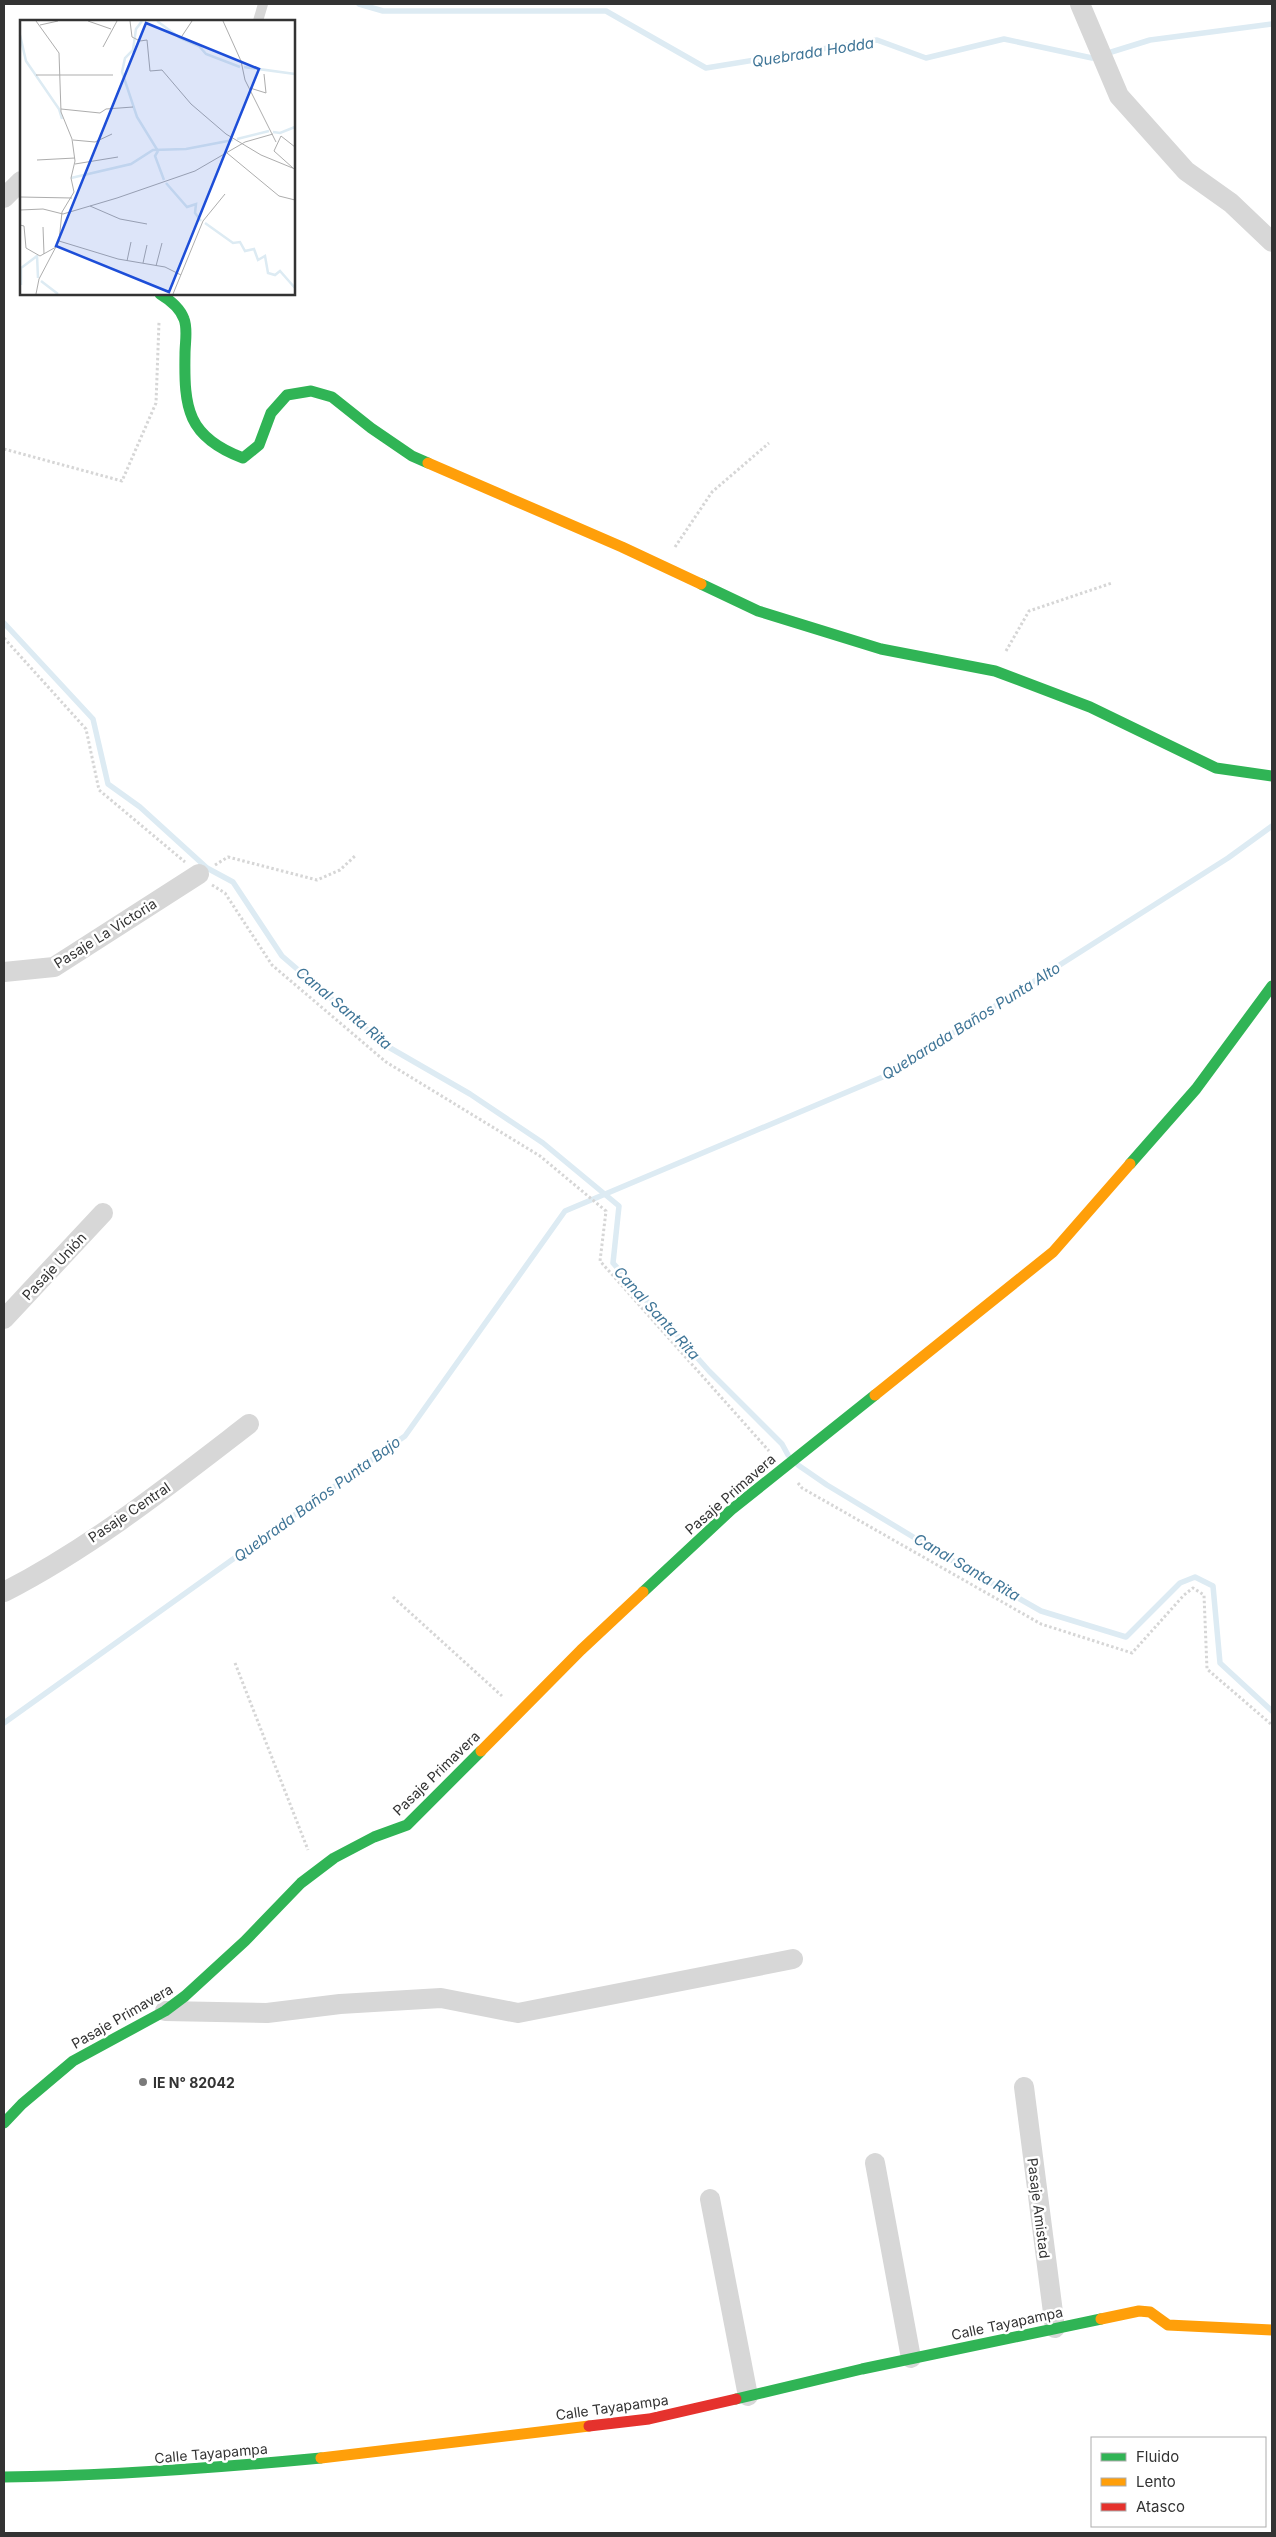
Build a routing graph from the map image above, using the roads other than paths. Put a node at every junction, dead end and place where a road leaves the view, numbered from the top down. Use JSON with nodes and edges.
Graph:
{"nodes":[{"id":1,"x":263,"y":4,"type":"edge"},
{"id":2,"x":1080,"y":4,"type":"edge"},
{"id":3,"x":258,"y":20,"type":"edge"},
{"id":4,"x":20,"y":182,"type":"edge"},
{"id":5,"x":4,"y":198,"type":"edge"},
{"id":6,"x":1265,"y":228,"type":"edge"},
{"id":7,"x":1272,"y":242,"type":"edge"},
{"id":8,"x":162,"y":295,"type":"edge"},
{"id":9,"x":1272,"y":776,"type":"edge"},
{"id":10,"x":199,"y":874,"type":"road end"},
{"id":11,"x":4,"y":972,"type":"edge"},
{"id":12,"x":1272,"y":986,"type":"edge"},
{"id":13,"x":103,"y":1213,"type":"dead end"},
{"id":14,"x":4,"y":1319,"type":"edge"},
{"id":15,"x":249,"y":1424,"type":"dead end"},
{"id":16,"x":4,"y":1592,"type":"edge"},
{"id":17,"x":792,"y":1959,"type":"dead end"},
{"id":18,"x":165,"y":2011,"type":"junction"},
{"id":19,"x":1024,"y":2087,"type":"dead end"},
{"id":20,"x":4,"y":2123,"type":"edge"},
{"id":21,"x":875,"y":2163,"type":"dead end"},
{"id":22,"x":710,"y":2199,"type":"dead end"},
{"id":23,"x":1055,"y":2328,"type":"junction"},
{"id":24,"x":1272,"y":2330,"type":"edge"},
{"id":25,"x":911,"y":2358,"type":"junction"},
{"id":26,"x":748,"y":2396,"type":"junction"},
{"id":27,"x":4,"y":2477,"type":"edge"}],
"edges":[{"from":1,"to":3,"type":"lane"},
{"from":2,"to":6,"type":"street"},
{"from":4,"to":5,"type":"street"},
{"from":6,"to":7,"type":"street"},
{"from":8,"to":9,"type":"street"},
{"from":10,"to":11,"type":"street","name":"Pasaje La Victoria"},
{"from":12,"to":18,"type":"street","name":"Pasaje Primavera"},
{"from":13,"to":14,"type":"street","name":"Pasaje Unión"},
{"from":15,"to":16,"type":"street","name":"Pasaje Central"},
{"from":17,"to":18,"type":"street"},
{"from":18,"to":20,"type":"street","name":"Pasaje Primavera"},
{"from":19,"to":23,"type":"street","name":"Pasaje Amistad"},
{"from":21,"to":25,"type":"street"},
{"from":22,"to":26,"type":"street"},
{"from":23,"to":24,"type":"street","name":"Calle Tayapampa"},
{"from":23,"to":25,"type":"street","name":"Calle Tayapampa"},
{"from":25,"to":26,"type":"street","name":"Calle Tayapampa"},
{"from":26,"to":27,"type":"street","name":"Calle Tayapampa"}]}
